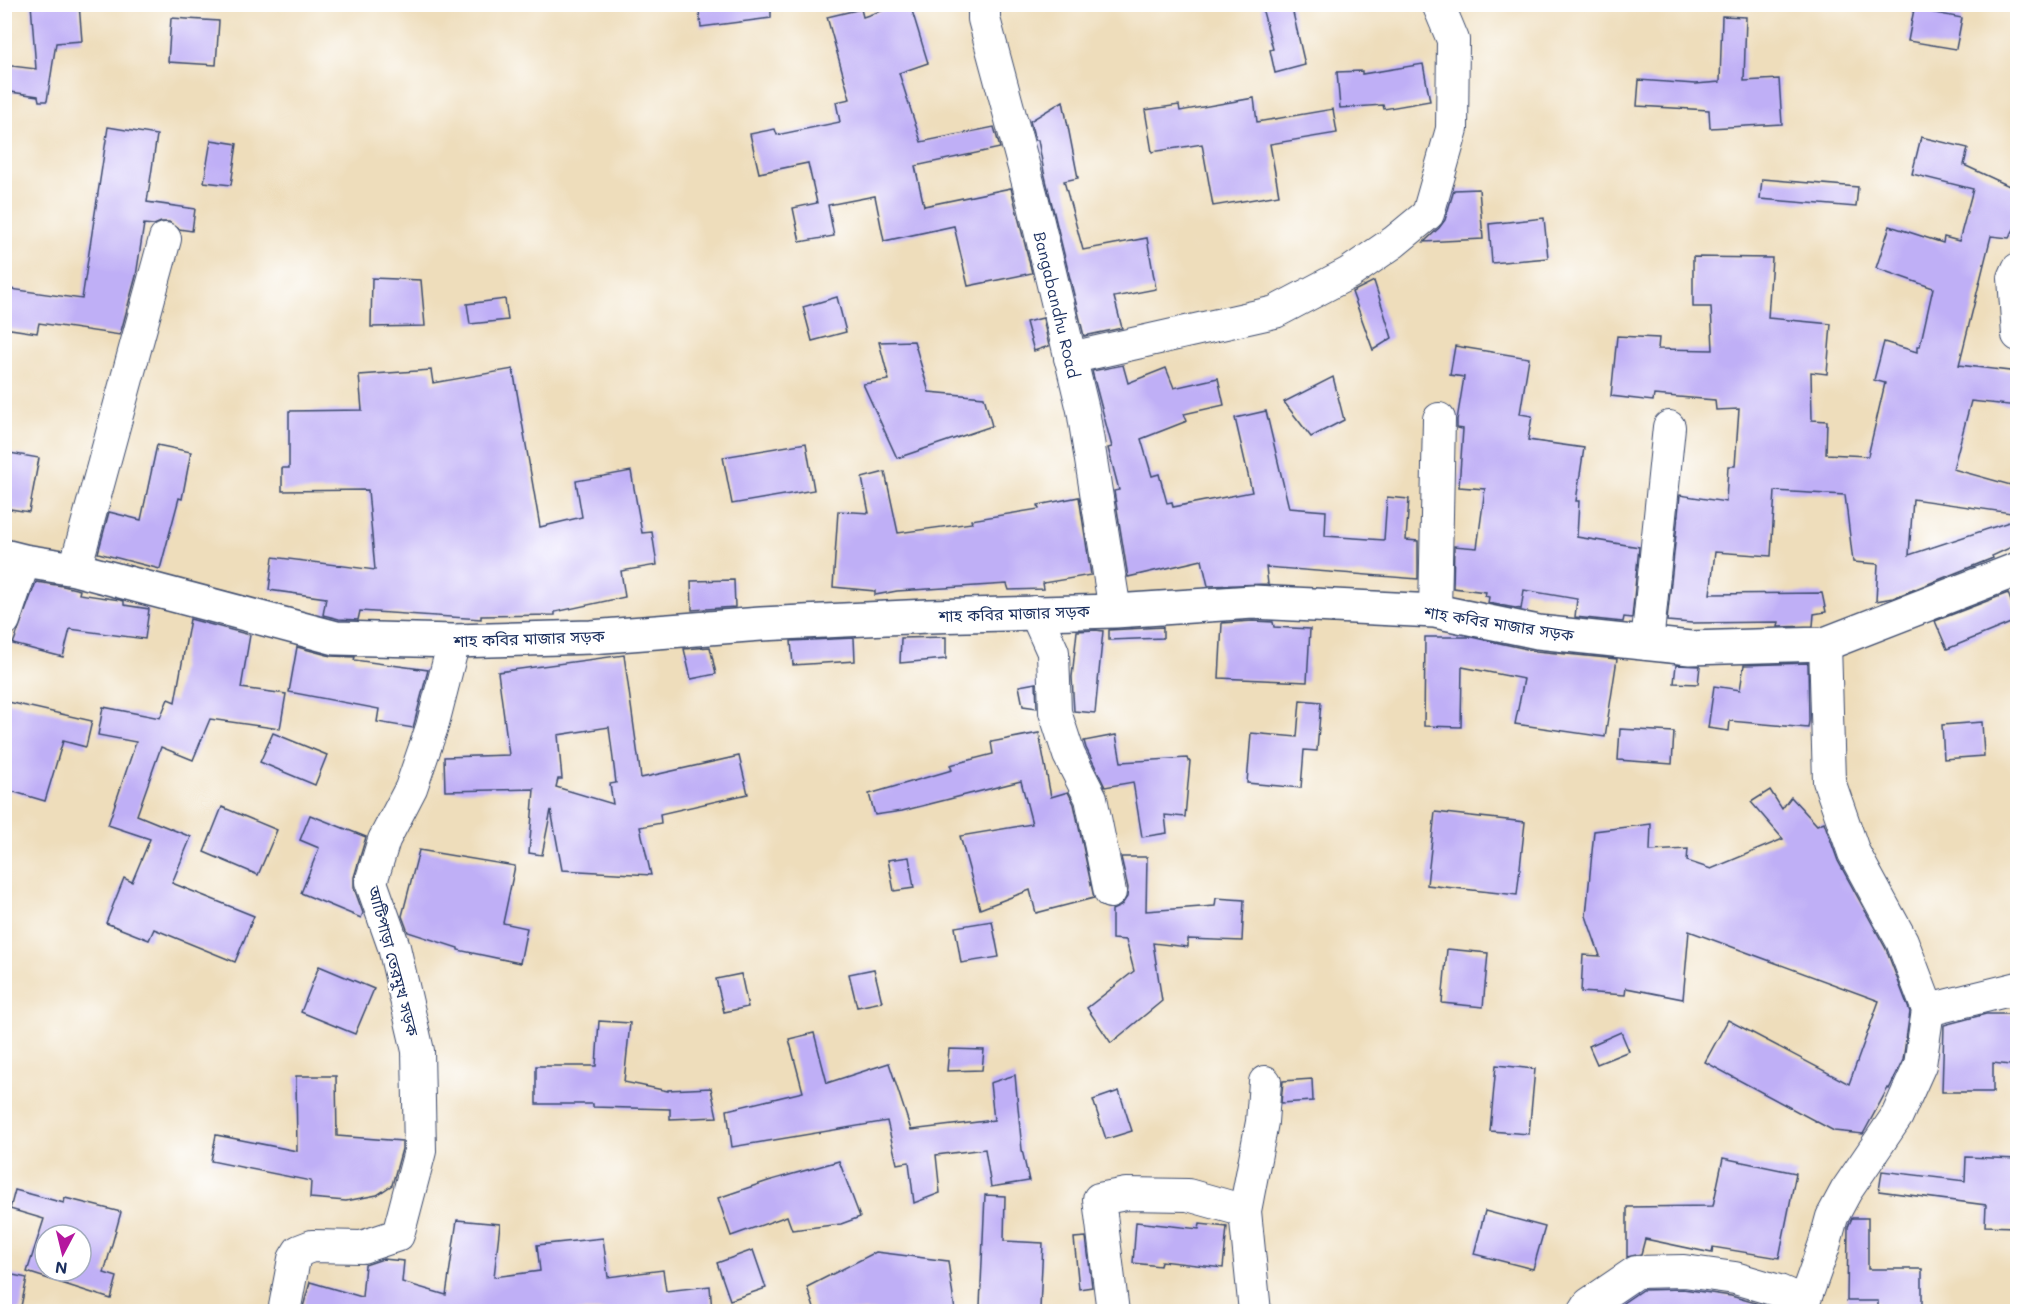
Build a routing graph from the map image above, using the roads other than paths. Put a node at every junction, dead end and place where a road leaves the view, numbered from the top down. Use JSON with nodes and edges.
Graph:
{"nodes":[{"id":1,"x":984,"y":4,"type":"edge"},
{"id":2,"x":1438,"y":4,"type":"edge"},
{"id":3,"x":165,"y":239,"type":"dead end"},
{"id":4,"x":2018,"y":268,"type":"edge"},
{"id":5,"x":2018,"y":335,"type":"edge"},
{"id":6,"x":1070,"y":358,"type":"junction"},
{"id":7,"x":1439,"y":418,"type":"dead end"},
{"id":8,"x":1669,"y":427,"type":"dead end"},
{"id":9,"x":14,"y":559,"type":"edge"},
{"id":10,"x":75,"y":569,"type":"junction"},
{"id":11,"x":2018,"y":569,"type":"edge"},
{"id":12,"x":1115,"y":611,"type":"junction"},
{"id":13,"x":1435,"y":611,"type":"junction"},
{"id":14,"x":1035,"y":612,"type":"junction"},
{"id":15,"x":4,"y":620,"type":"edge"},
{"id":16,"x":454,"y":641,"type":"junction"},
{"id":17,"x":1647,"y":644,"type":"junction"},
{"id":18,"x":1825,"y":644,"type":"junction"},
{"id":19,"x":1110,"y":892,"type":"dead end"},
{"id":20,"x":2018,"y":988,"type":"edge"},
{"id":21,"x":1928,"y":1010,"type":"junction"},
{"id":22,"x":1265,"y":1082,"type":"dead end"},
{"id":23,"x":1245,"y":1211,"type":"junction"},
{"id":24,"x":1806,"y":1307,"type":"edge"},
{"id":25,"x":284,"y":1311,"type":"edge"},
{"id":26,"x":1113,"y":1311,"type":"edge"},
{"id":27,"x":1255,"y":1311,"type":"edge"},
{"id":28,"x":1584,"y":1311,"type":"edge"}],
"edges":[{"from":1,"to":6,"type":"street","name":"Bangabandhu Road"},
{"from":2,"to":6,"type":"street"},
{"from":3,"to":10,"type":"street"},
{"from":4,"to":5,"type":"street"},
{"from":6,"to":12,"type":"street","name":"Bangabandhu Road"},
{"from":7,"to":13,"type":"street"},
{"from":8,"to":17,"type":"street"},
{"from":9,"to":10,"type":"street","name":"শাহ কবির মাজার সড়ক"},
{"from":9,"to":15,"type":"street"},
{"from":10,"to":16,"type":"street","name":"শাহ কবির মাজার সড়ক"},
{"from":11,"to":18,"type":"street","name":"শাহ কবির মাজার সড়ক"},
{"from":12,"to":13,"type":"street","name":"শাহ কবির মাজার সড়ক"},
{"from":12,"to":14,"type":"street","name":"শাহ কবির মাজার সড়ক"},
{"from":13,"to":17,"type":"street","name":"শাহ কবির মাজার সড়ক"},
{"from":14,"to":16,"type":"street","name":"শাহ কবির মাজার সড়ক"},
{"from":14,"to":19,"type":"street"},
{"from":16,"to":25,"type":"street","name":"আটিপাড়া তেরমুখ সড়ক"},
{"from":17,"to":18,"type":"street","name":"শাহ কবির মাজার সড়ক"},
{"from":18,"to":21,"type":"street"},
{"from":20,"to":21,"type":"street"},
{"from":21,"to":24,"type":"street"},
{"from":22,"to":23,"type":"street"},
{"from":23,"to":26,"type":"street"},
{"from":23,"to":27,"type":"street"},
{"from":24,"to":28,"type":"street"}]}
